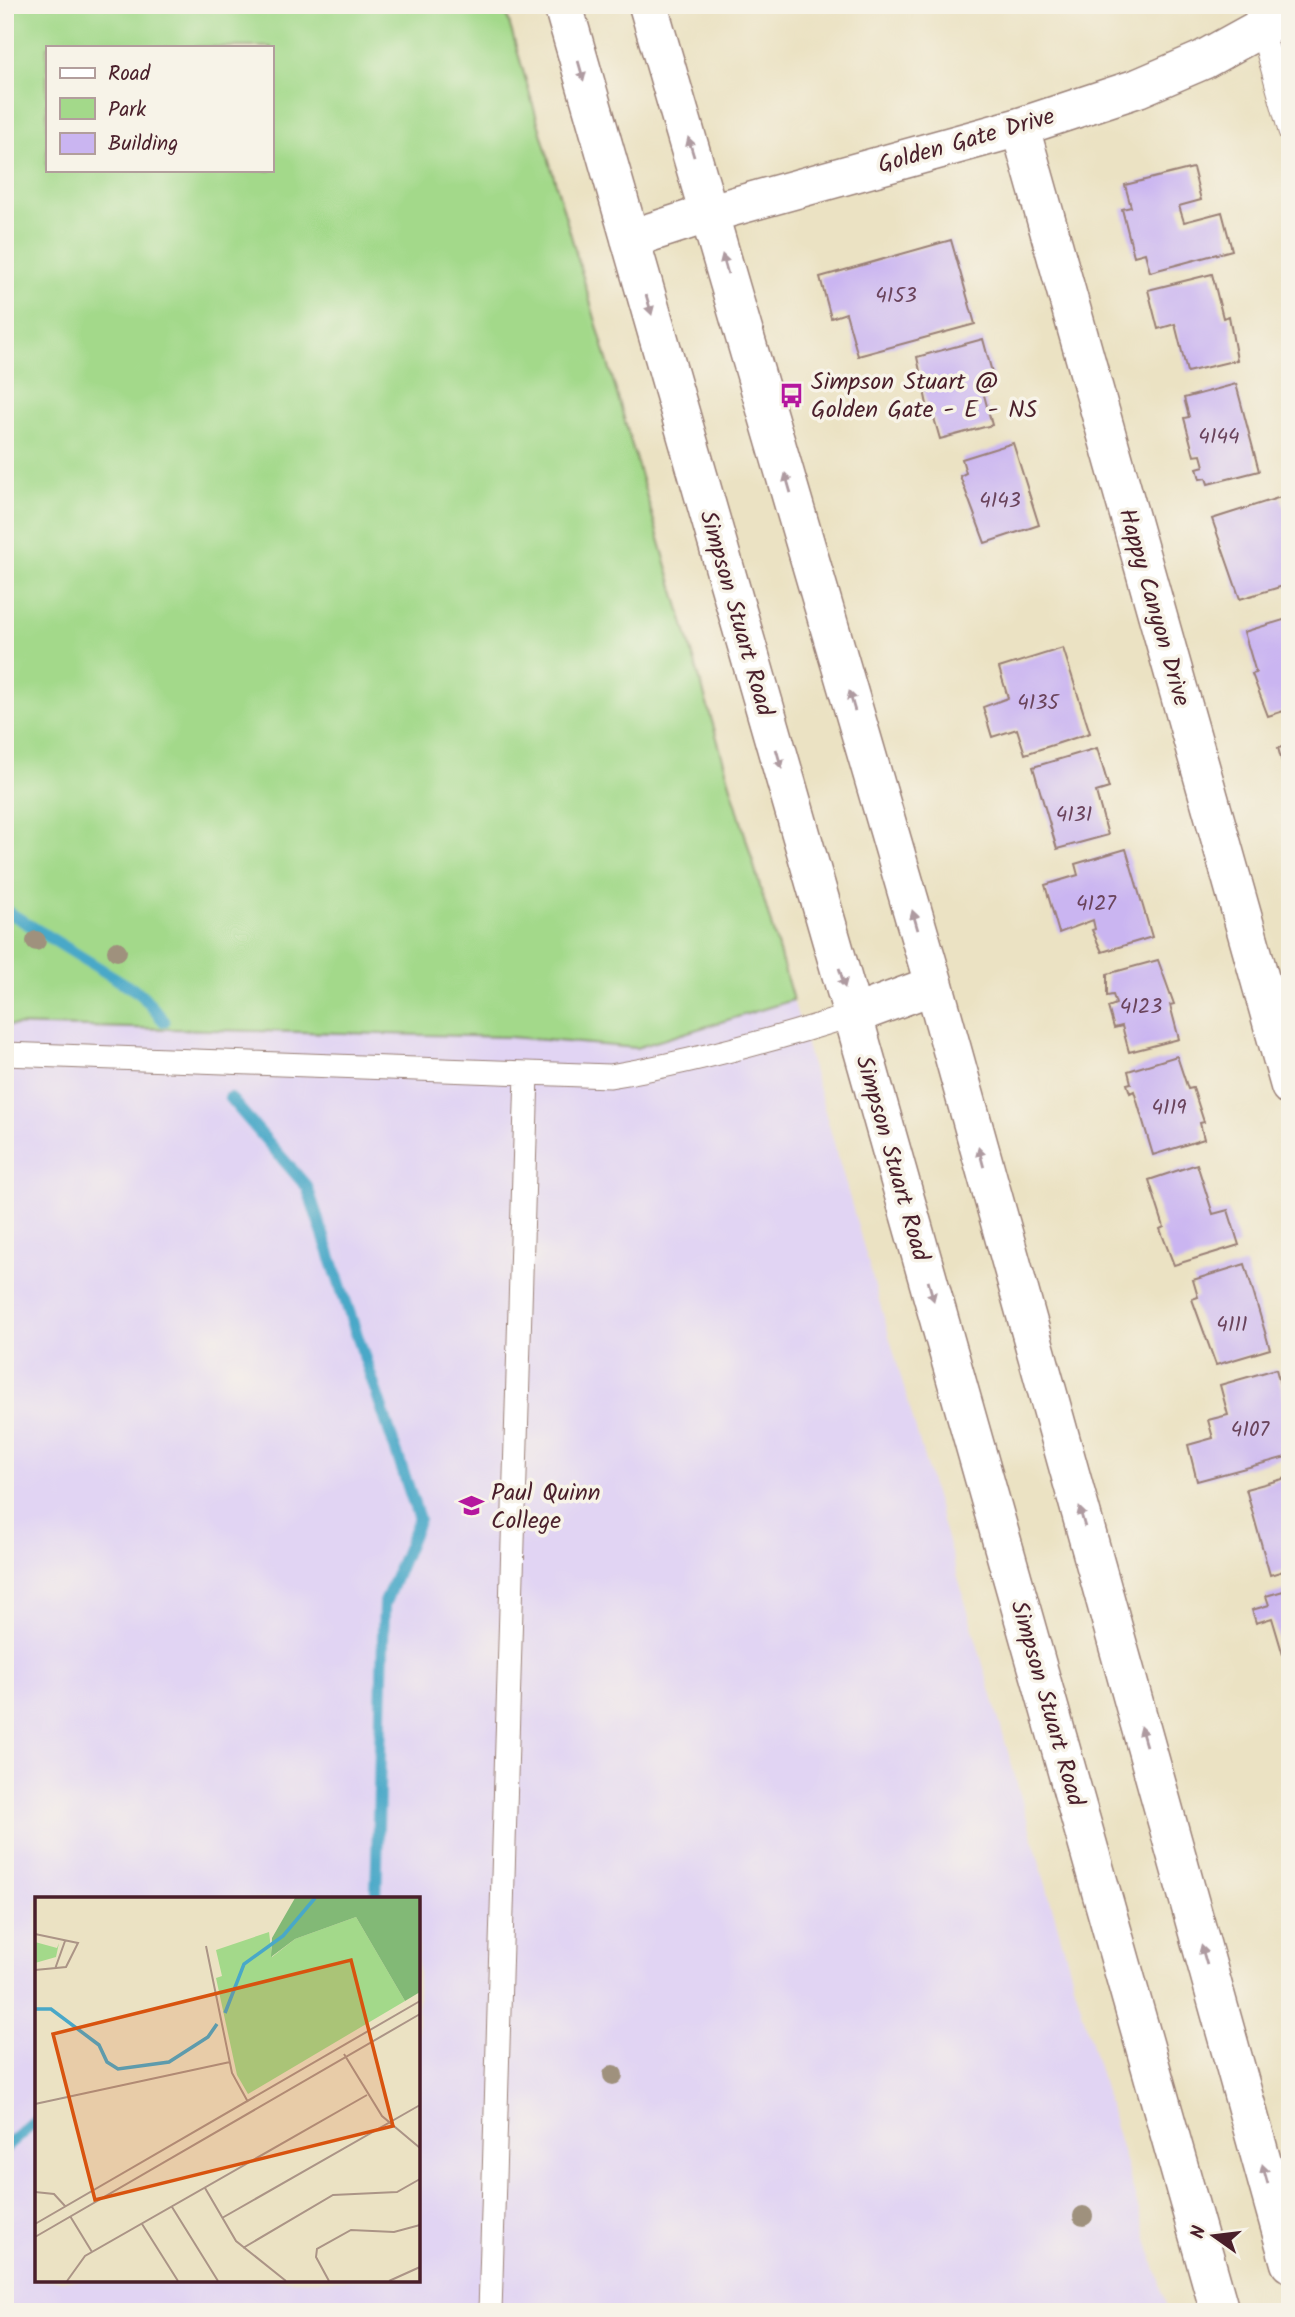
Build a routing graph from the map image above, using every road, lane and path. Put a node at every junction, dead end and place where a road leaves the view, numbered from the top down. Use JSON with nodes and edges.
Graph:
{"nodes":[{"id":1,"x":563,"y":5,"type":"edge"},
{"id":2,"x":648,"y":5,"type":"edge"},
{"id":3,"x":1268,"y":14,"type":"edge"},
{"id":4,"x":1020,"y":127,"type":"junction"},
{"id":5,"x":1290,"y":131,"type":"edge"},
{"id":6,"x":710,"y":213,"type":"junction"},
{"id":7,"x":630,"y":239,"type":"junction"},
{"id":8,"x":934,"y":985,"type":"junction"},
{"id":9,"x":853,"y":1015,"type":"junction"},
{"id":10,"x":5,"y":1054,"type":"edge"},
{"id":11,"x":527,"y":1073,"type":"junction"},
{"id":12,"x":1290,"y":1086,"type":"edge"},
{"id":13,"x":1290,"y":2263,"type":"edge"},
{"id":14,"x":490,"y":2312,"type":"edge"},
{"id":15,"x":1220,"y":2312,"type":"edge"}],
"edges":[{"from":1,"to":7,"type":"main road","name":"Simpson Stuart Road","one_way":true},
{"from":6,"to":2,"type":"main road","one_way":true},
{"from":3,"to":4,"type":"main road","name":"Golden Gate Drive"},
{"from":3,"to":5,"type":"lane"},
{"from":4,"to":6,"type":"main road","name":"Golden Gate Drive"},
{"from":4,"to":12,"type":"main road","name":"Happy Canyon Drive"},
{"from":6,"to":7,"type":"main road","name":"Golden Gate Drive"},
{"from":8,"to":6,"type":"main road","one_way":true},
{"from":7,"to":9,"type":"main road","name":"Simpson Stuart Road","one_way":true},
{"from":8,"to":9,"type":"main road"},
{"from":13,"to":8,"type":"main road","one_way":true},
{"from":9,"to":11,"type":"lane"},
{"from":9,"to":15,"type":"main road","name":"Simpson Stuart Road","one_way":true},
{"from":10,"to":11,"type":"lane"},
{"from":11,"to":14,"type":"lane"}]}
